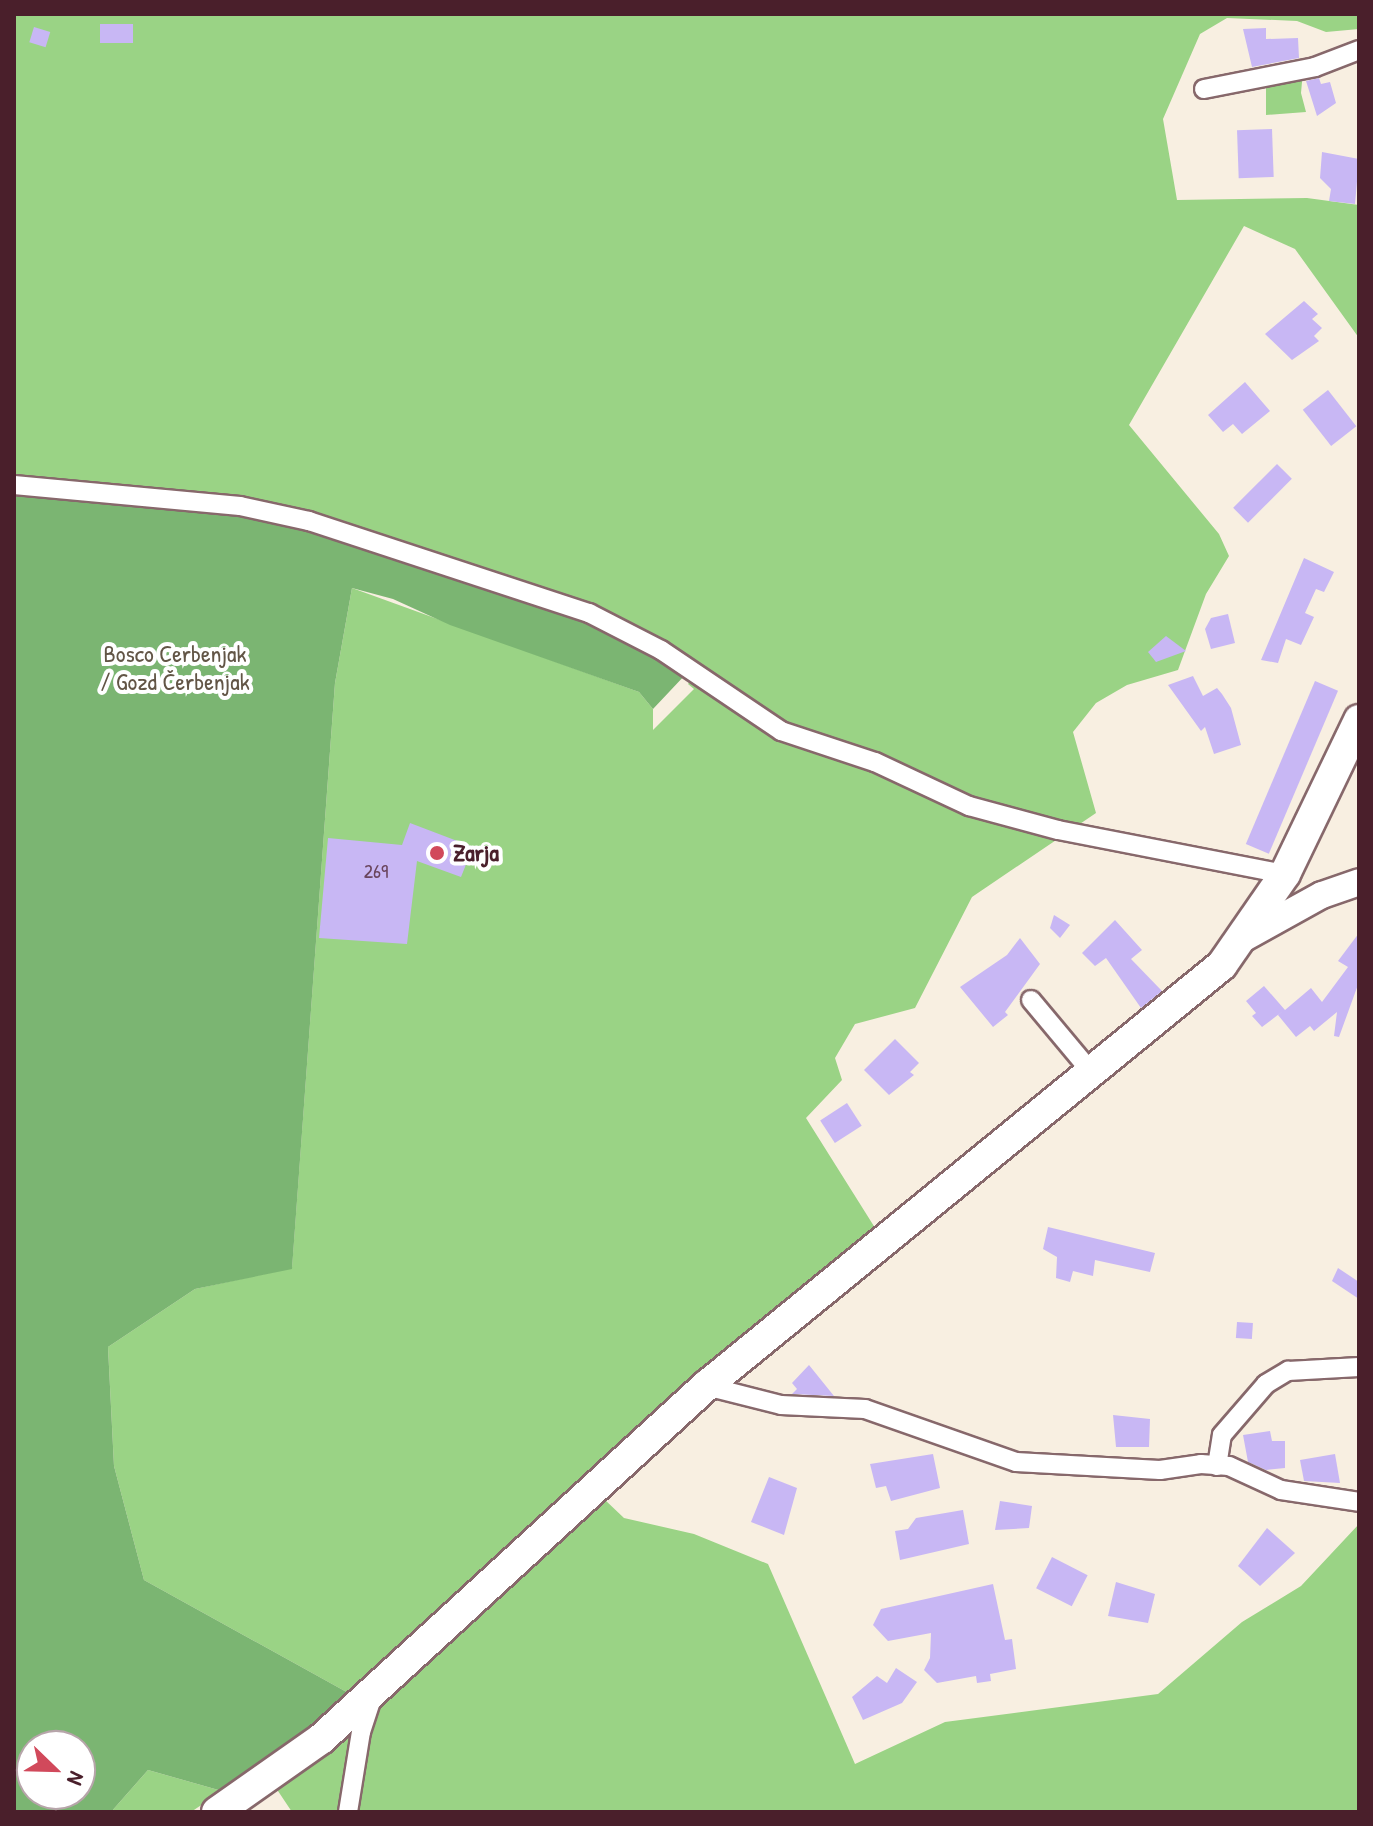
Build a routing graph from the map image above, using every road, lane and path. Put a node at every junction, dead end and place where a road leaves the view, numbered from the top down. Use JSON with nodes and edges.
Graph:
{"nodes":[{"id":1,"x":1359,"y":50,"type":"edge"},
{"id":2,"x":1204,"y":89,"type":"dead end"},
{"id":3,"x":14,"y":485,"type":"edge"},
{"id":4,"x":1359,"y":720,"type":"edge"},
{"id":5,"x":1285,"y":874,"type":"junction"},
{"id":6,"x":1359,"y":882,"type":"edge"},
{"id":7,"x":1322,"y":895,"type":"junction"},
{"id":8,"x":1244,"y":938,"type":"junction"},
{"id":9,"x":1031,"y":1000,"type":"dead end"},
{"id":10,"x":1092,"y":1073,"type":"junction"},
{"id":11,"x":1359,"y":1367,"type":"edge"},
{"id":12,"x":706,"y":1386,"type":"junction"},
{"id":13,"x":1217,"y":1466,"type":"junction"},
{"id":14,"x":1359,"y":1502,"type":"edge"},
{"id":15,"x":374,"y":1693,"type":"junction"},
{"id":16,"x":217,"y":1812,"type":"edge"},
{"id":17,"x":348,"y":1812,"type":"edge"}],
"edges":[{"from":1,"to":2,"type":"street"},
{"from":3,"to":5,"type":"street"},
{"from":4,"to":5,"type":"main road"},
{"from":5,"to":7,"type":"street"},
{"from":5,"to":8,"type":"main road"},
{"from":6,"to":7,"type":"street"},
{"from":7,"to":8,"type":"street"},
{"from":8,"to":10,"type":"main road"},
{"from":9,"to":10,"type":"street"},
{"from":10,"to":12,"type":"main road"},
{"from":11,"to":13,"type":"street"},
{"from":12,"to":13,"type":"street"},
{"from":12,"to":15,"type":"main road"},
{"from":13,"to":14,"type":"street"},
{"from":15,"to":16,"type":"main road"},
{"from":15,"to":17,"type":"street"}]}
